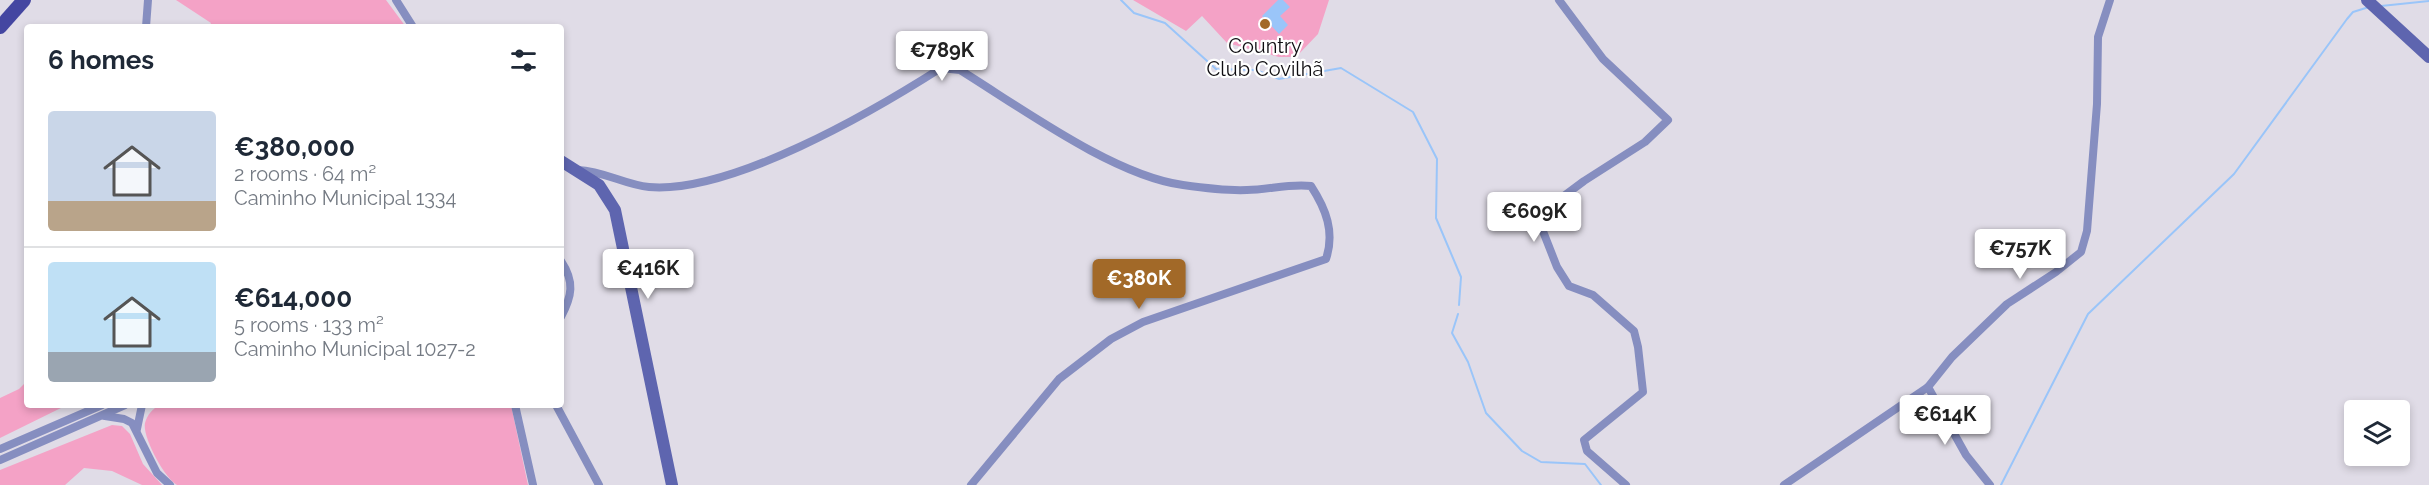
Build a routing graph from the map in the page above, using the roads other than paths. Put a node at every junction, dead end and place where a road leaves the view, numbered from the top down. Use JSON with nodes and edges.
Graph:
{"nodes":[{"id":1,"x":22,"y":0,"type":"edge"},
{"id":2,"x":148,"y":0,"type":"edge"},
{"id":3,"x":396,"y":0,"type":"edge"},
{"id":4,"x":1559,"y":0,"type":"edge"},
{"id":5,"x":2110,"y":0,"type":"edge"},
{"id":6,"x":2367,"y":0,"type":"edge"},
{"id":7,"x":2375,"y":0,"type":"edge"},
{"id":8,"x":0,"y":19,"type":"edge"},
{"id":9,"x":146,"y":24,"type":"edge"},
{"id":10,"x":411,"y":24,"type":"edge"},
{"id":11,"x":0,"y":27,"type":"edge"},
{"id":12,"x":2429,"y":49,"type":"edge"},
{"id":13,"x":2429,"y":57,"type":"edge"},
{"id":14,"x":564,"y":163,"type":"edge"},
{"id":15,"x":578,"y":170,"type":"junction"},
{"id":16,"x":564,"y":266,"type":"edge"},
{"id":17,"x":564,"y":311,"type":"edge"},
{"id":18,"x":1928,"y":387,"type":"junction"},
{"id":19,"x":101,"y":408,"type":"edge"},
{"id":20,"x":141,"y":408,"type":"edge"},
{"id":21,"x":516,"y":408,"type":"edge"},
{"id":22,"x":558,"y":408,"type":"edge"},
{"id":23,"x":137,"y":430,"type":"junction"},
{"id":24,"x":0,"y":449,"type":"edge"},
{"id":25,"x":0,"y":460,"type":"edge"},
{"id":26,"x":170,"y":485,"type":"edge"},
{"id":27,"x":533,"y":485,"type":"edge"},
{"id":28,"x":599,"y":485,"type":"edge"},
{"id":29,"x":672,"y":485,"type":"edge"},
{"id":30,"x":970,"y":485,"type":"edge"},
{"id":31,"x":1626,"y":485,"type":"edge"},
{"id":32,"x":1784,"y":485,"type":"edge"},
{"id":33,"x":1990,"y":485,"type":"edge"}],
"edges":[{"from":1,"to":8,"type":"main road"},
{"from":1,"to":11,"type":"main road"},
{"from":2,"to":9,"type":"street"},
{"from":3,"to":10,"type":"street"},
{"from":4,"to":31,"type":"street"},
{"from":5,"to":18,"type":"street"},
{"from":6,"to":13,"type":"main road"},
{"from":7,"to":12,"type":"main road"},
{"from":14,"to":15,"type":"main road"},
{"from":15,"to":29,"type":"main road"},
{"from":15,"to":30,"type":"street"},
{"from":16,"to":17,"type":"street"},
{"from":18,"to":32,"type":"street"},
{"from":18,"to":33,"type":"street"},
{"from":19,"to":23,"type":"street"},
{"from":19,"to":24,"type":"street"},
{"from":19,"to":25,"type":"street"},
{"from":20,"to":23,"type":"street"},
{"from":21,"to":27,"type":"street"},
{"from":22,"to":28,"type":"street"},
{"from":23,"to":26,"type":"street"}]}
